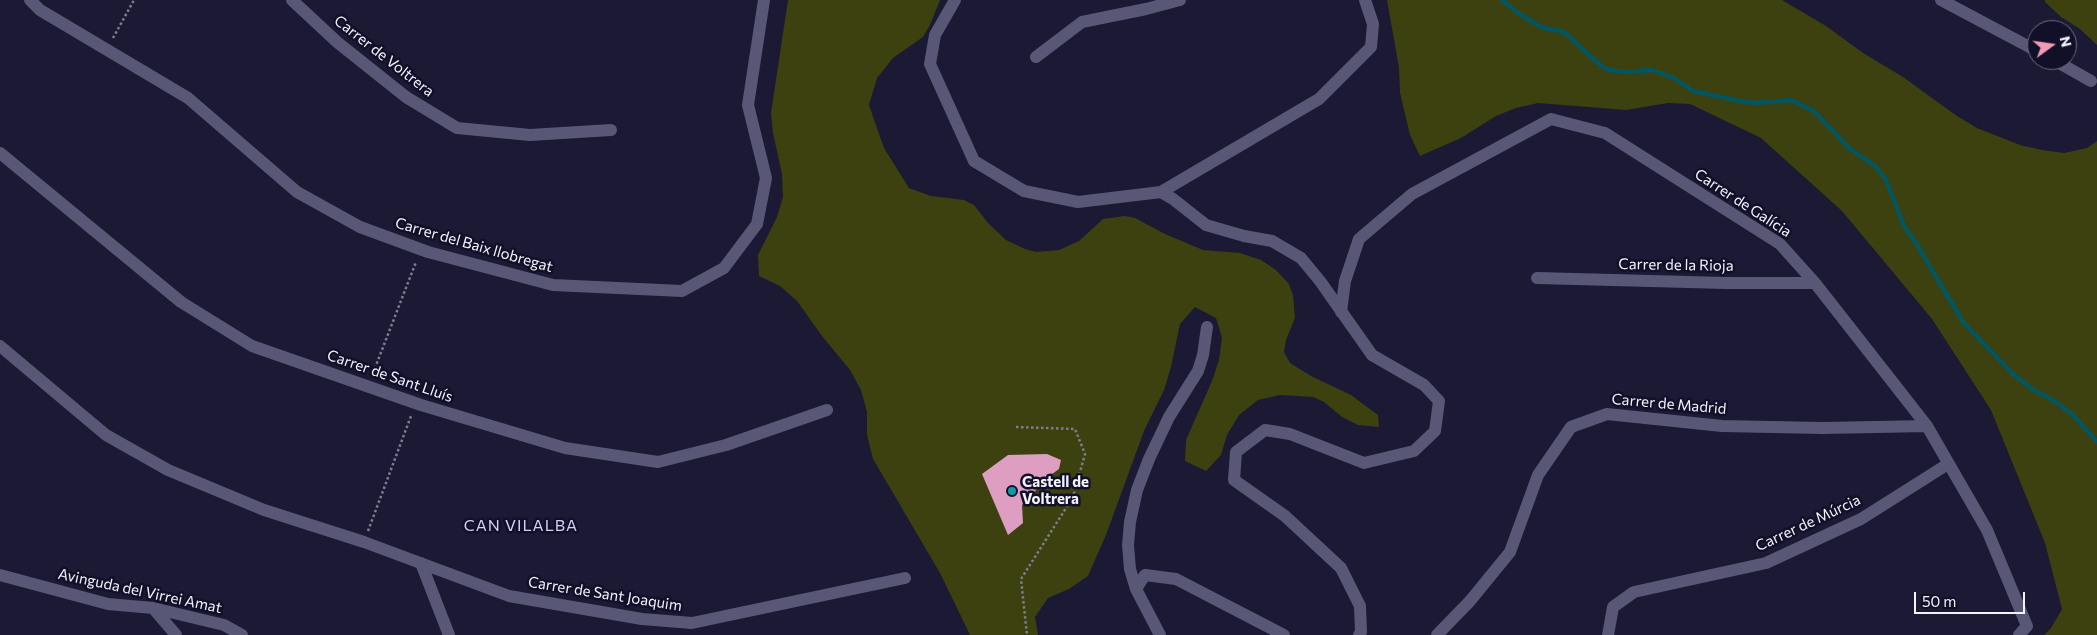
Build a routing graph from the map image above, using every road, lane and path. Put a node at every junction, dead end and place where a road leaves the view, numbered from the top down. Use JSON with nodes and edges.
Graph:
{"nodes":[{"id":1,"x":30,"y":0,"type":"edge"},
{"id":2,"x":134,"y":0,"type":"edge"},
{"id":3,"x":292,"y":0,"type":"edge"},
{"id":4,"x":764,"y":0,"type":"edge"},
{"id":5,"x":955,"y":0,"type":"edge"},
{"id":6,"x":1180,"y":0,"type":"edge"},
{"id":7,"x":1365,"y":0,"type":"edge"},
{"id":8,"x":1941,"y":0,"type":"edge"},
{"id":9,"x":2027,"y":45,"type":"edge"},
{"id":10,"x":108,"y":49,"type":"junction"},
{"id":11,"x":1036,"y":57,"type":"dead end"},
{"id":12,"x":2072,"y":70,"type":"edge"},
{"id":13,"x":2091,"y":81,"type":"dead end"},
{"id":14,"x":611,"y":130,"type":"dead end"},
{"id":15,"x":0,"y":153,"type":"edge"},
{"id":16,"x":1161,"y":192,"type":"junction"},
{"id":17,"x":420,"y":248,"type":"junction"},
{"id":18,"x":1537,"y":278,"type":"dead end"},
{"id":19,"x":1815,"y":283,"type":"junction"},
{"id":20,"x":1341,"y":312,"type":"junction"},
{"id":21,"x":1208,"y":327,"type":"dead end"},
{"id":22,"x":0,"y":346,"type":"edge"},
{"id":23,"x":368,"y":387,"type":"junction"},
{"id":24,"x":415,"y":403,"type":"junction"},
{"id":25,"x":826,"y":410,"type":"dead end"},
{"id":26,"x":1927,"y":426,"type":"junction"},
{"id":27,"x":1016,"y":427,"type":"dead end"},
{"id":28,"x":1948,"y":464,"type":"junction"},
{"id":29,"x":364,"y":542,"type":"junction"},
{"id":30,"x":421,"y":563,"type":"junction"},
{"id":31,"x":0,"y":575,"type":"edge"},
{"id":32,"x":905,"y":578,"type":"dead end"},
{"id":33,"x":1136,"y":589,"type":"junction"},
{"id":34,"x":154,"y":608,"type":"junction"},
{"id":35,"x":2023,"y":630,"type":"edge"},
{"id":36,"x":176,"y":635,"type":"edge"},
{"id":37,"x":242,"y":635,"type":"edge"},
{"id":38,"x":449,"y":635,"type":"edge"},
{"id":39,"x":1027,"y":635,"type":"edge"},
{"id":40,"x":1160,"y":635,"type":"edge"},
{"id":41,"x":1284,"y":635,"type":"edge"},
{"id":42,"x":1359,"y":635,"type":"edge"},
{"id":43,"x":1437,"y":635,"type":"edge"},
{"id":44,"x":1608,"y":635,"type":"edge"}],
"edges":[{"from":1,"to":10,"type":"street","name":"Carrer del Baix llobregat"},
{"from":2,"to":10,"type":"path"},
{"from":3,"to":14,"type":"street","name":"Carrer de Voltrera"},
{"from":4,"to":17,"type":"street","name":"Carrer del Baix llobregat"},
{"from":5,"to":16,"type":"street"},
{"from":6,"to":11,"type":"street"},
{"from":7,"to":16,"type":"street"},
{"from":8,"to":9,"type":"street"},
{"from":10,"to":17,"type":"street","name":"Carrer del Baix llobregat"},
{"from":12,"to":13,"type":"street"},
{"from":15,"to":23,"type":"street","name":"Carrer de Sant Lluís"},
{"from":16,"to":20,"type":"street"},
{"from":17,"to":23,"type":"path"},
{"from":18,"to":19,"type":"street","name":"Carrer de la Rioja"},
{"from":19,"to":20,"type":"street","name":"Carrer de Galícia"},
{"from":19,"to":26,"type":"street","name":"Carrer de Galícia"},
{"from":20,"to":42,"type":"street"},
{"from":21,"to":33,"type":"street"},
{"from":22,"to":29,"type":"street","name":"Carrer de Sant Joaquim"},
{"from":23,"to":24,"type":"street","name":"Carrer de Sant Lluís"},
{"from":24,"to":25,"type":"street","name":"Carrer de Sant Lluís"},
{"from":24,"to":29,"type":"path"},
{"from":26,"to":28,"type":"street","name":"Carrer de Galícia"},
{"from":26,"to":43,"type":"street","name":"Carrer de Madrid"},
{"from":27,"to":39,"type":"path"},
{"from":28,"to":35,"type":"street","name":"Carrer de Galícia"},
{"from":28,"to":44,"type":"street","name":"Carrer de Múrcia"},
{"from":29,"to":30,"type":"street","name":"Carrer de Sant Joaquim"},
{"from":30,"to":32,"type":"street","name":"Carrer de Sant Joaquim"},
{"from":30,"to":38,"type":"street"},
{"from":31,"to":34,"type":"street","name":"Avinguda del Virrei Amat"},
{"from":33,"to":40,"type":"street"},
{"from":33,"to":41,"type":"street"},
{"from":34,"to":36,"type":"street"},
{"from":34,"to":37,"type":"street","name":"Avinguda del Virrei Amat"}]}
